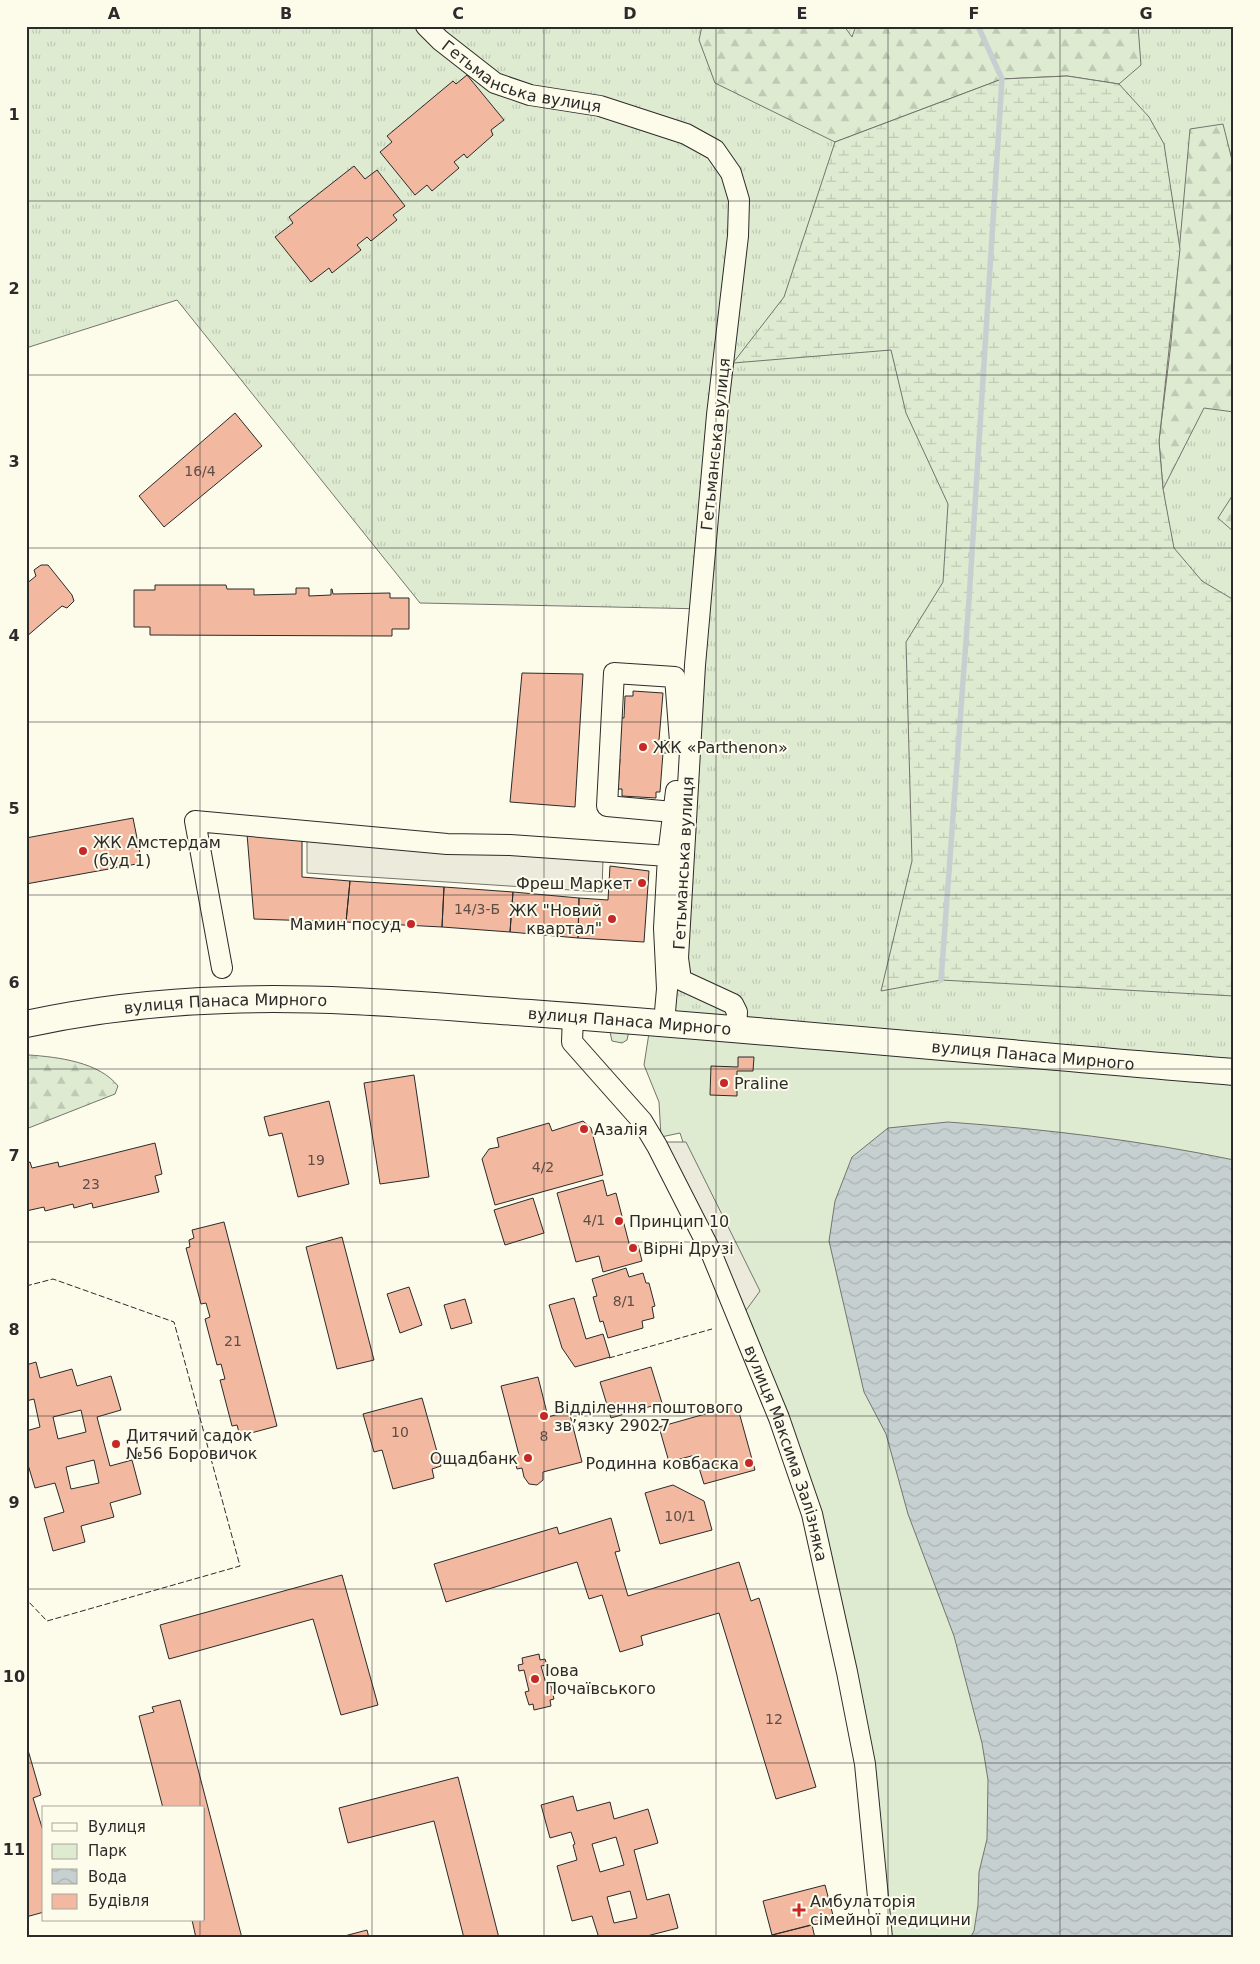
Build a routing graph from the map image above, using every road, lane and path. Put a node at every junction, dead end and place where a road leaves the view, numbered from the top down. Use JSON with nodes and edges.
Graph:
{"nodes":[{"id":1,"x":426,"y":26,"type":"edge"},
{"id":2,"x":673,"y":812,"type":"junction"},
{"id":3,"x":668,"y":856,"type":"junction"},
{"id":4,"x":222,"y":968,"type":"dead end"},
{"id":5,"x":573,"y":1016,"type":"junction"},
{"id":6,"x":664,"y":1023,"type":"junction"},
{"id":7,"x":26,"y":1024,"type":"edge"},
{"id":8,"x":736,"y":1030,"type":"junction"},
{"id":9,"x":1234,"y":1072,"type":"edge"},
{"id":10,"x":882,"y":1938,"type":"edge"}],
"edges":[{"from":1,"to":8,"type":"street","name":"Гетьманська вулиця"},
{"from":2,"to":2,"type":"street"},
{"from":2,"to":3,"type":"street"},
{"from":3,"to":4,"type":"street"},
{"from":3,"to":6,"type":"street"},
{"from":5,"to":6,"type":"main road","name":"вулиця Панаса Мирного"},
{"from":5,"to":7,"type":"main road","name":"вулиця Панаса Мирного"},
{"from":5,"to":10,"type":"street","name":"вулиця Максима Залізняка"},
{"from":6,"to":8,"type":"main road","name":"вулиця Панаса Мирного"},
{"from":8,"to":9,"type":"main road","name":"вулиця Панаса Мирного"}]}
